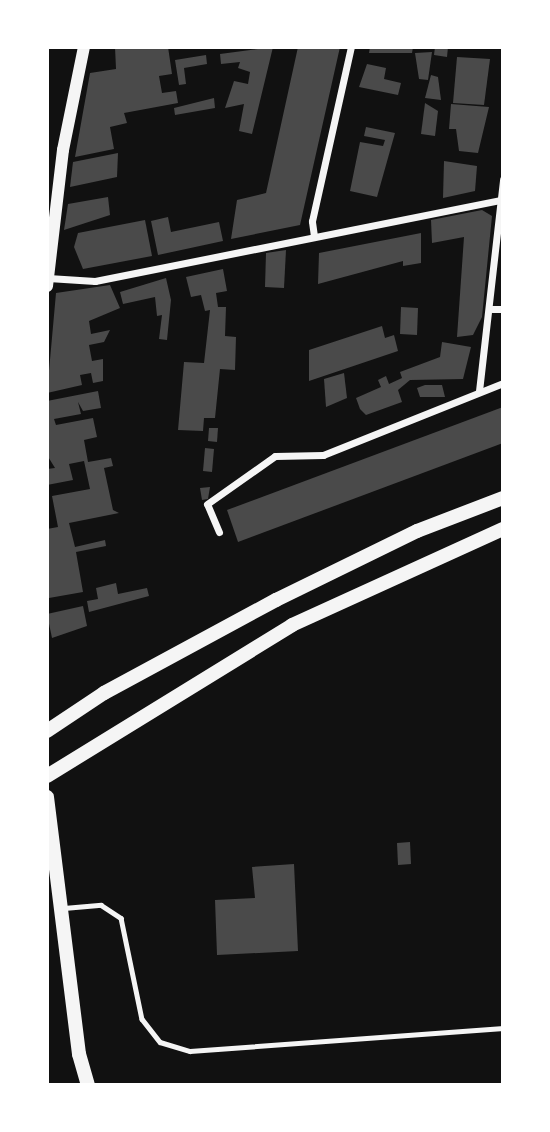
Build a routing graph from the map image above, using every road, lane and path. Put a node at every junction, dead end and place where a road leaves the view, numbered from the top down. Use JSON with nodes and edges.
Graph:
{"nodes":[{"id":1,"x":84,"y":47,"type":"edge"},
{"id":2,"x":351,"y":47,"type":"edge"},
{"id":3,"x":503,"y":179,"type":"edge"},
{"id":4,"x":501,"y":200,"type":"junction"},
{"id":5,"x":314,"y":236,"type":"junction"},
{"id":6,"x":48,"y":282,"type":"edge"},
{"id":7,"x":492,"y":309,"type":"junction"},
{"id":8,"x":503,"y":309,"type":"edge"},
{"id":9,"x":503,"y":383,"type":"edge"},
{"id":10,"x":479,"y":391,"type":"junction"},
{"id":11,"x":503,"y":498,"type":"edge"},
{"id":12,"x":503,"y":529,"type":"edge"},
{"id":13,"x":219,"y":532,"type":"dead end"},
{"id":14,"x":47,"y":731,"type":"edge"},
{"id":15,"x":47,"y":776,"type":"edge"},
{"id":16,"x":47,"y":797,"type":"edge"},
{"id":17,"x":60,"y":909,"type":"junction"},
{"id":18,"x":503,"y":1028,"type":"edge"},
{"id":19,"x":88,"y":1085,"type":"edge"}],
"edges":[{"from":1,"to":6,"type":"main road"},
{"from":2,"to":5,"type":"street"},
{"from":3,"to":4,"type":"street"},
{"from":4,"to":5,"type":"street"},
{"from":4,"to":7,"type":"street"},
{"from":5,"to":6,"type":"street"},
{"from":7,"to":8,"type":"street"},
{"from":7,"to":10,"type":"street"},
{"from":9,"to":10,"type":"street"},
{"from":10,"to":13,"type":"street"},
{"from":11,"to":14,"type":"main road"},
{"from":12,"to":15,"type":"main road"},
{"from":16,"to":17,"type":"main road"},
{"from":17,"to":18,"type":"lane"},
{"from":17,"to":19,"type":"main road"}]}
